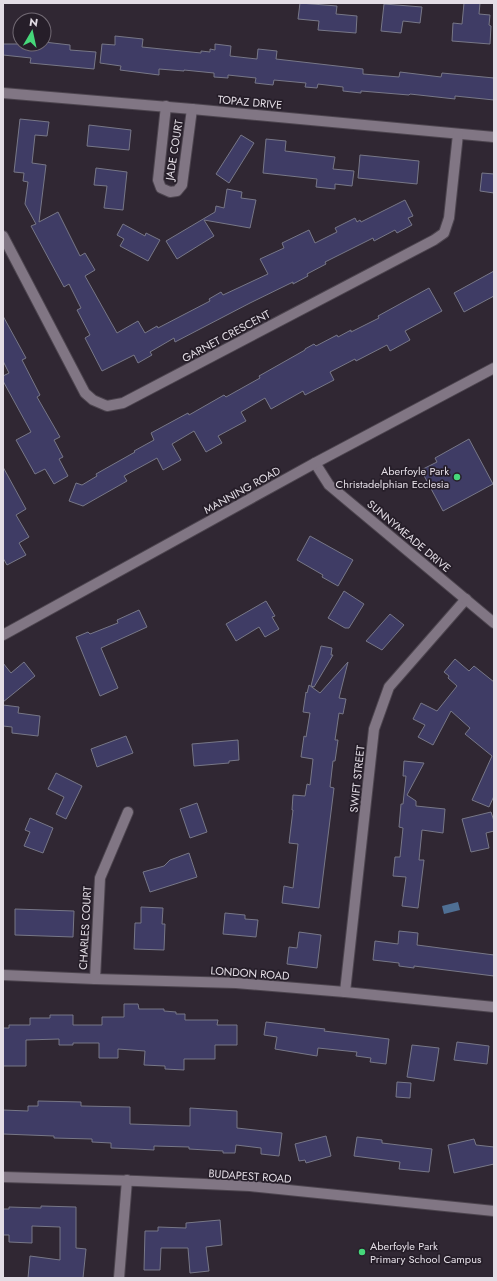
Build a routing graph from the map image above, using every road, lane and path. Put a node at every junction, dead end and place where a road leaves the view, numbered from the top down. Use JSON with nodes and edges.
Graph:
{"nodes":[{"id":1,"x":3,"y":93,"type":"edge"},
{"id":2,"x":166,"y":106,"type":"junction"},
{"id":3,"x":192,"y":108,"type":"junction"},
{"id":4,"x":458,"y":134,"type":"junction"},
{"id":5,"x":494,"y":137,"type":"edge"},
{"id":6,"x":3,"y":236,"type":"edge"},
{"id":7,"x":494,"y":368,"type":"edge"},
{"id":8,"x":315,"y":463,"type":"junction"},
{"id":9,"x":466,"y":599,"type":"junction"},
{"id":10,"x":494,"y":623,"type":"edge"},
{"id":11,"x":3,"y":635,"type":"edge"},
{"id":12,"x":128,"y":812,"type":"dead end"},
{"id":13,"x":3,"y":975,"type":"edge"},
{"id":14,"x":95,"y":980,"type":"junction"},
{"id":15,"x":345,"y":992,"type":"junction"},
{"id":16,"x":494,"y":1007,"type":"edge"},
{"id":17,"x":3,"y":1177,"type":"edge"},
{"id":18,"x":127,"y":1180,"type":"junction"},
{"id":19,"x":494,"y":1211,"type":"edge"},
{"id":20,"x":119,"y":1278,"type":"edge"}],
"edges":[{"from":1,"to":2,"type":"street","name":"TOPAZ DRIVE"},
{"from":2,"to":3,"type":"street","name":"TOPAZ DRIVE"},
{"from":2,"to":3,"type":"street","name":"JADE COURT"},
{"from":3,"to":4,"type":"street","name":"TOPAZ DRIVE"},
{"from":4,"to":5,"type":"street","name":"TOPAZ DRIVE"},
{"from":4,"to":6,"type":"street","name":"GARNET CRESCENT"},
{"from":7,"to":8,"type":"street","name":"MANNING ROAD"},
{"from":8,"to":9,"type":"street","name":"SUNNYMEADE DRIVE"},
{"from":8,"to":11,"type":"street","name":"MANNING ROAD"},
{"from":9,"to":10,"type":"street","name":"SUNNYMEADE DRIVE"},
{"from":9,"to":15,"type":"street","name":"SWIFT STREET"},
{"from":12,"to":14,"type":"street","name":"CHARLES COURT"},
{"from":13,"to":14,"type":"street","name":"LONDON ROAD"},
{"from":14,"to":15,"type":"street","name":"LONDON ROAD"},
{"from":15,"to":16,"type":"street","name":"LONDON ROAD"},
{"from":17,"to":18,"type":"street","name":"BUDAPEST ROAD"},
{"from":18,"to":19,"type":"street","name":"BUDAPEST ROAD"},
{"from":18,"to":20,"type":"street"}]}
